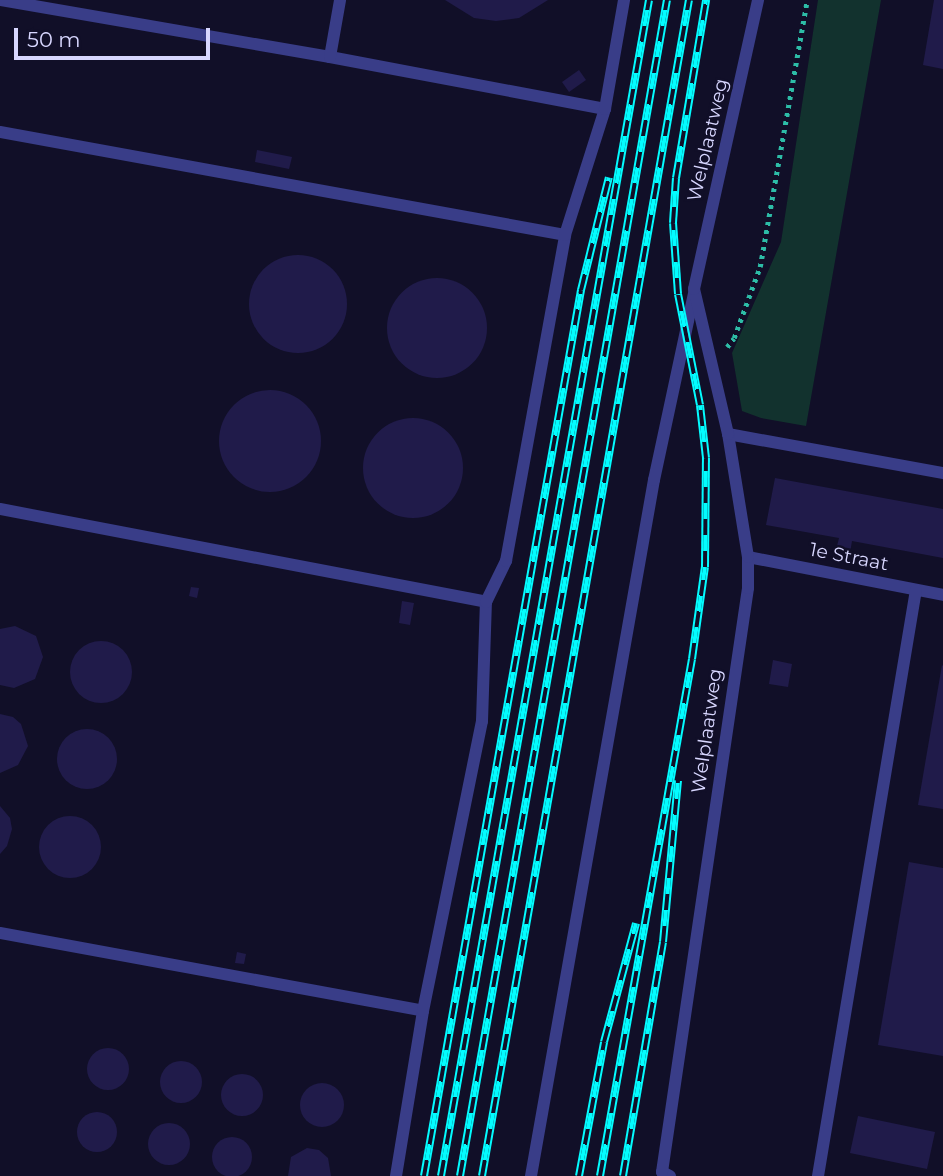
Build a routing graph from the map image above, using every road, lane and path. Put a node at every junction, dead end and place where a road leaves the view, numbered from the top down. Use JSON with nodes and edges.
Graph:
{"nodes":[{"id":1,"x":340,"y":0,"type":"edge"},
{"id":2,"x":624,"y":0,"type":"edge"},
{"id":3,"x":758,"y":0,"type":"edge"},
{"id":4,"x":807,"y":0,"type":"edge"},
{"id":5,"x":0,"y":1,"type":"edge"},
{"id":6,"x":53,"y":5,"type":"edge"},
{"id":7,"x":330,"y":57,"type":"junction"},
{"id":8,"x":605,"y":109,"type":"junction"},
{"id":9,"x":0,"y":132,"type":"edge"},
{"id":10,"x":565,"y":234,"type":"junction"},
{"id":11,"x":694,"y":289,"type":"junction"},
{"id":12,"x":712,"y":368,"type":"junction"},
{"id":13,"x":727,"y":434,"type":"junction"},
{"id":14,"x":943,"y":473,"type":"edge"},
{"id":15,"x":0,"y":509,"type":"edge"},
{"id":16,"x":748,"y":557,"type":"junction"},
{"id":17,"x":916,"y":590,"type":"junction"},
{"id":18,"x":943,"y":595,"type":"edge"},
{"id":19,"x":486,"y":603,"type":"junction"},
{"id":20,"x":0,"y":933,"type":"edge"},
{"id":21,"x":423,"y":1011,"type":"junction"},
{"id":22,"x":665,"y":1175,"type":"edge"},
{"id":23,"x":396,"y":1176,"type":"edge"},
{"id":24,"x":531,"y":1176,"type":"edge"},
{"id":25,"x":818,"y":1176,"type":"edge"}],
"edges":[{"from":1,"to":7,"type":"lane"},
{"from":2,"to":8,"type":"lane"},
{"from":3,"to":11,"type":"lane","name":"Welplaatweg"},
{"from":4,"to":12,"type":"path"},
{"from":5,"to":6,"type":"lane"},
{"from":6,"to":7,"type":"lane"},
{"from":7,"to":8,"type":"lane"},
{"from":8,"to":10,"type":"lane"},
{"from":9,"to":10,"type":"lane"},
{"from":10,"to":19,"type":"lane"},
{"from":11,"to":12,"type":"lane","name":"Welplaatweg"},
{"from":11,"to":24,"type":"lane","name":"Welplaatweg"},
{"from":12,"to":13,"type":"lane","name":"Welplaatweg"},
{"from":13,"to":14,"type":"lane"},
{"from":13,"to":16,"type":"lane","name":"Welplaatweg"},
{"from":15,"to":19,"type":"lane"},
{"from":16,"to":17,"type":"lane","name":"1e Straat"},
{"from":16,"to":22,"type":"lane","name":"Welplaatweg"},
{"from":17,"to":18,"type":"lane","name":"1e Straat"},
{"from":17,"to":25,"type":"lane"},
{"from":19,"to":21,"type":"lane"},
{"from":20,"to":21,"type":"lane"},
{"from":21,"to":23,"type":"lane"}]}
